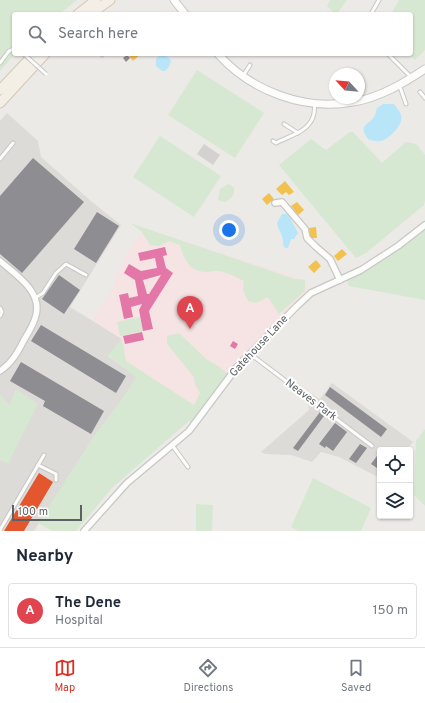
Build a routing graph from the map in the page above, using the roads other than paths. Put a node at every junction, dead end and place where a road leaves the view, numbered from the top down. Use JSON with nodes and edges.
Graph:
{"nodes":[{"id":1,"x":96,"y":0,"type":"edge"},
{"id":2,"x":110,"y":0,"type":"edge"},
{"id":3,"x":174,"y":0,"type":"edge"},
{"id":4,"x":378,"y":0,"type":"edge"},
{"id":5,"x":81,"y":12,"type":"edge"},
{"id":6,"x":93,"y":12,"type":"edge"},
{"id":7,"x":183,"y":12,"type":"edge"},
{"id":8,"x":372,"y":12,"type":"edge"},
{"id":9,"x":12,"y":50,"type":"edge"},
{"id":10,"x":26,"y":56,"type":"edge"},
{"id":11,"x":32,"y":56,"type":"edge"},
{"id":12,"x":43,"y":56,"type":"edge"},
{"id":13,"x":220,"y":56,"type":"edge"},
{"id":14,"x":390,"y":56,"type":"edge"},
{"id":15,"x":0,"y":63,"type":"edge"},
{"id":16,"x":250,"y":65,"type":"dead end"},
{"id":17,"x":425,"y":69,"type":"edge"},
{"id":18,"x":46,"y":74,"type":"dead end"},
{"id":19,"x":243,"y":76,"type":"junction"},
{"id":20,"x":412,"y":77,"type":"junction"},
{"id":21,"x":400,"y":84,"type":"junction"},
{"id":22,"x":0,"y":90,"type":"edge"},
{"id":23,"x":420,"y":92,"type":"dead end"},
{"id":24,"x":425,"y":98,"type":"edge"},
{"id":25,"x":0,"y":103,"type":"edge"},
{"id":26,"x":315,"y":104,"type":"junction"},
{"id":27,"x":406,"y":104,"type":"dead end"},
{"id":28,"x":284,"y":124,"type":"dead end"},
{"id":29,"x":298,"y":133,"type":"junction"},
{"id":30,"x":273,"y":141,"type":"dead end"},
{"id":31,"x":13,"y":143,"type":"dead end"},
{"id":32,"x":0,"y":159,"type":"edge"},
{"id":33,"x":275,"y":203,"type":"dead end"},
{"id":34,"x":425,"y":225,"type":"edge"},
{"id":35,"x":0,"y":262,"type":"edge"},
{"id":36,"x":86,"y":275,"type":"dead end"},
{"id":37,"x":340,"y":280,"type":"junction"},
{"id":38,"x":35,"y":298,"type":"junction"},
{"id":39,"x":0,"y":308,"type":"edge"},
{"id":40,"x":0,"y":316,"type":"edge"},
{"id":41,"x":249,"y":353,"type":"junction"},
{"id":42,"x":0,"y":371,"type":"edge"},
{"id":43,"x":172,"y":445,"type":"junction"},
{"id":44,"x":372,"y":446,"type":"dead end"},
{"id":45,"x":44,"y":455,"type":"dead end"},
{"id":46,"x":38,"y":465,"type":"junction"},
{"id":47,"x":188,"y":467,"type":"dead end"},
{"id":48,"x":56,"y":480,"type":"dead end"},
{"id":49,"x":0,"y":530,"type":"edge"},
{"id":50,"x":84,"y":531,"type":"edge"}],
"edges":[{"from":1,"to":5,"type":"main road"},
{"from":2,"to":6,"type":"main road"},
{"from":3,"to":7,"type":"street"},
{"from":4,"to":8,"type":"lane"},
{"from":9,"to":15,"type":"lane"},
{"from":10,"to":18,"type":"lane","bridge":true},
{"from":11,"to":22,"type":"main road"},
{"from":12,"to":25,"type":"main road"},
{"from":13,"to":19,"type":"street"},
{"from":14,"to":20,"type":"lane"},
{"from":16,"to":19,"type":"lane"},
{"from":17,"to":20,"type":"street"},
{"from":19,"to":26,"type":"street"},
{"from":20,"to":21,"type":"street"},
{"from":21,"to":26,"type":"street"},
{"from":21,"to":27,"type":"lane"},
{"from":23,"to":24,"type":"lane"},
{"from":26,"to":29,"type":"lane"},
{"from":28,"to":29,"type":"lane"},
{"from":29,"to":30,"type":"lane"},
{"from":31,"to":32,"type":"lane"},
{"from":33,"to":37,"type":"street"},
{"from":34,"to":37,"type":"street","name":"Gatehouse Lane"},
{"from":35,"to":38,"type":"street"},
{"from":36,"to":38,"type":"lane"},
{"from":37,"to":41,"type":"street","name":"Gatehouse Lane"},
{"from":38,"to":42,"type":"street"},
{"from":39,"to":40,"type":"lane"},
{"from":41,"to":43,"type":"street","name":"Gatehouse Lane"},
{"from":41,"to":44,"type":"lane","name":"Neaves Park"},
{"from":43,"to":47,"type":"lane"},
{"from":43,"to":50,"type":"street","name":"Gatehouse Lane"},
{"from":45,"to":46,"type":"lane"},
{"from":46,"to":48,"type":"lane"},
{"from":46,"to":49,"type":"lane"}]}
